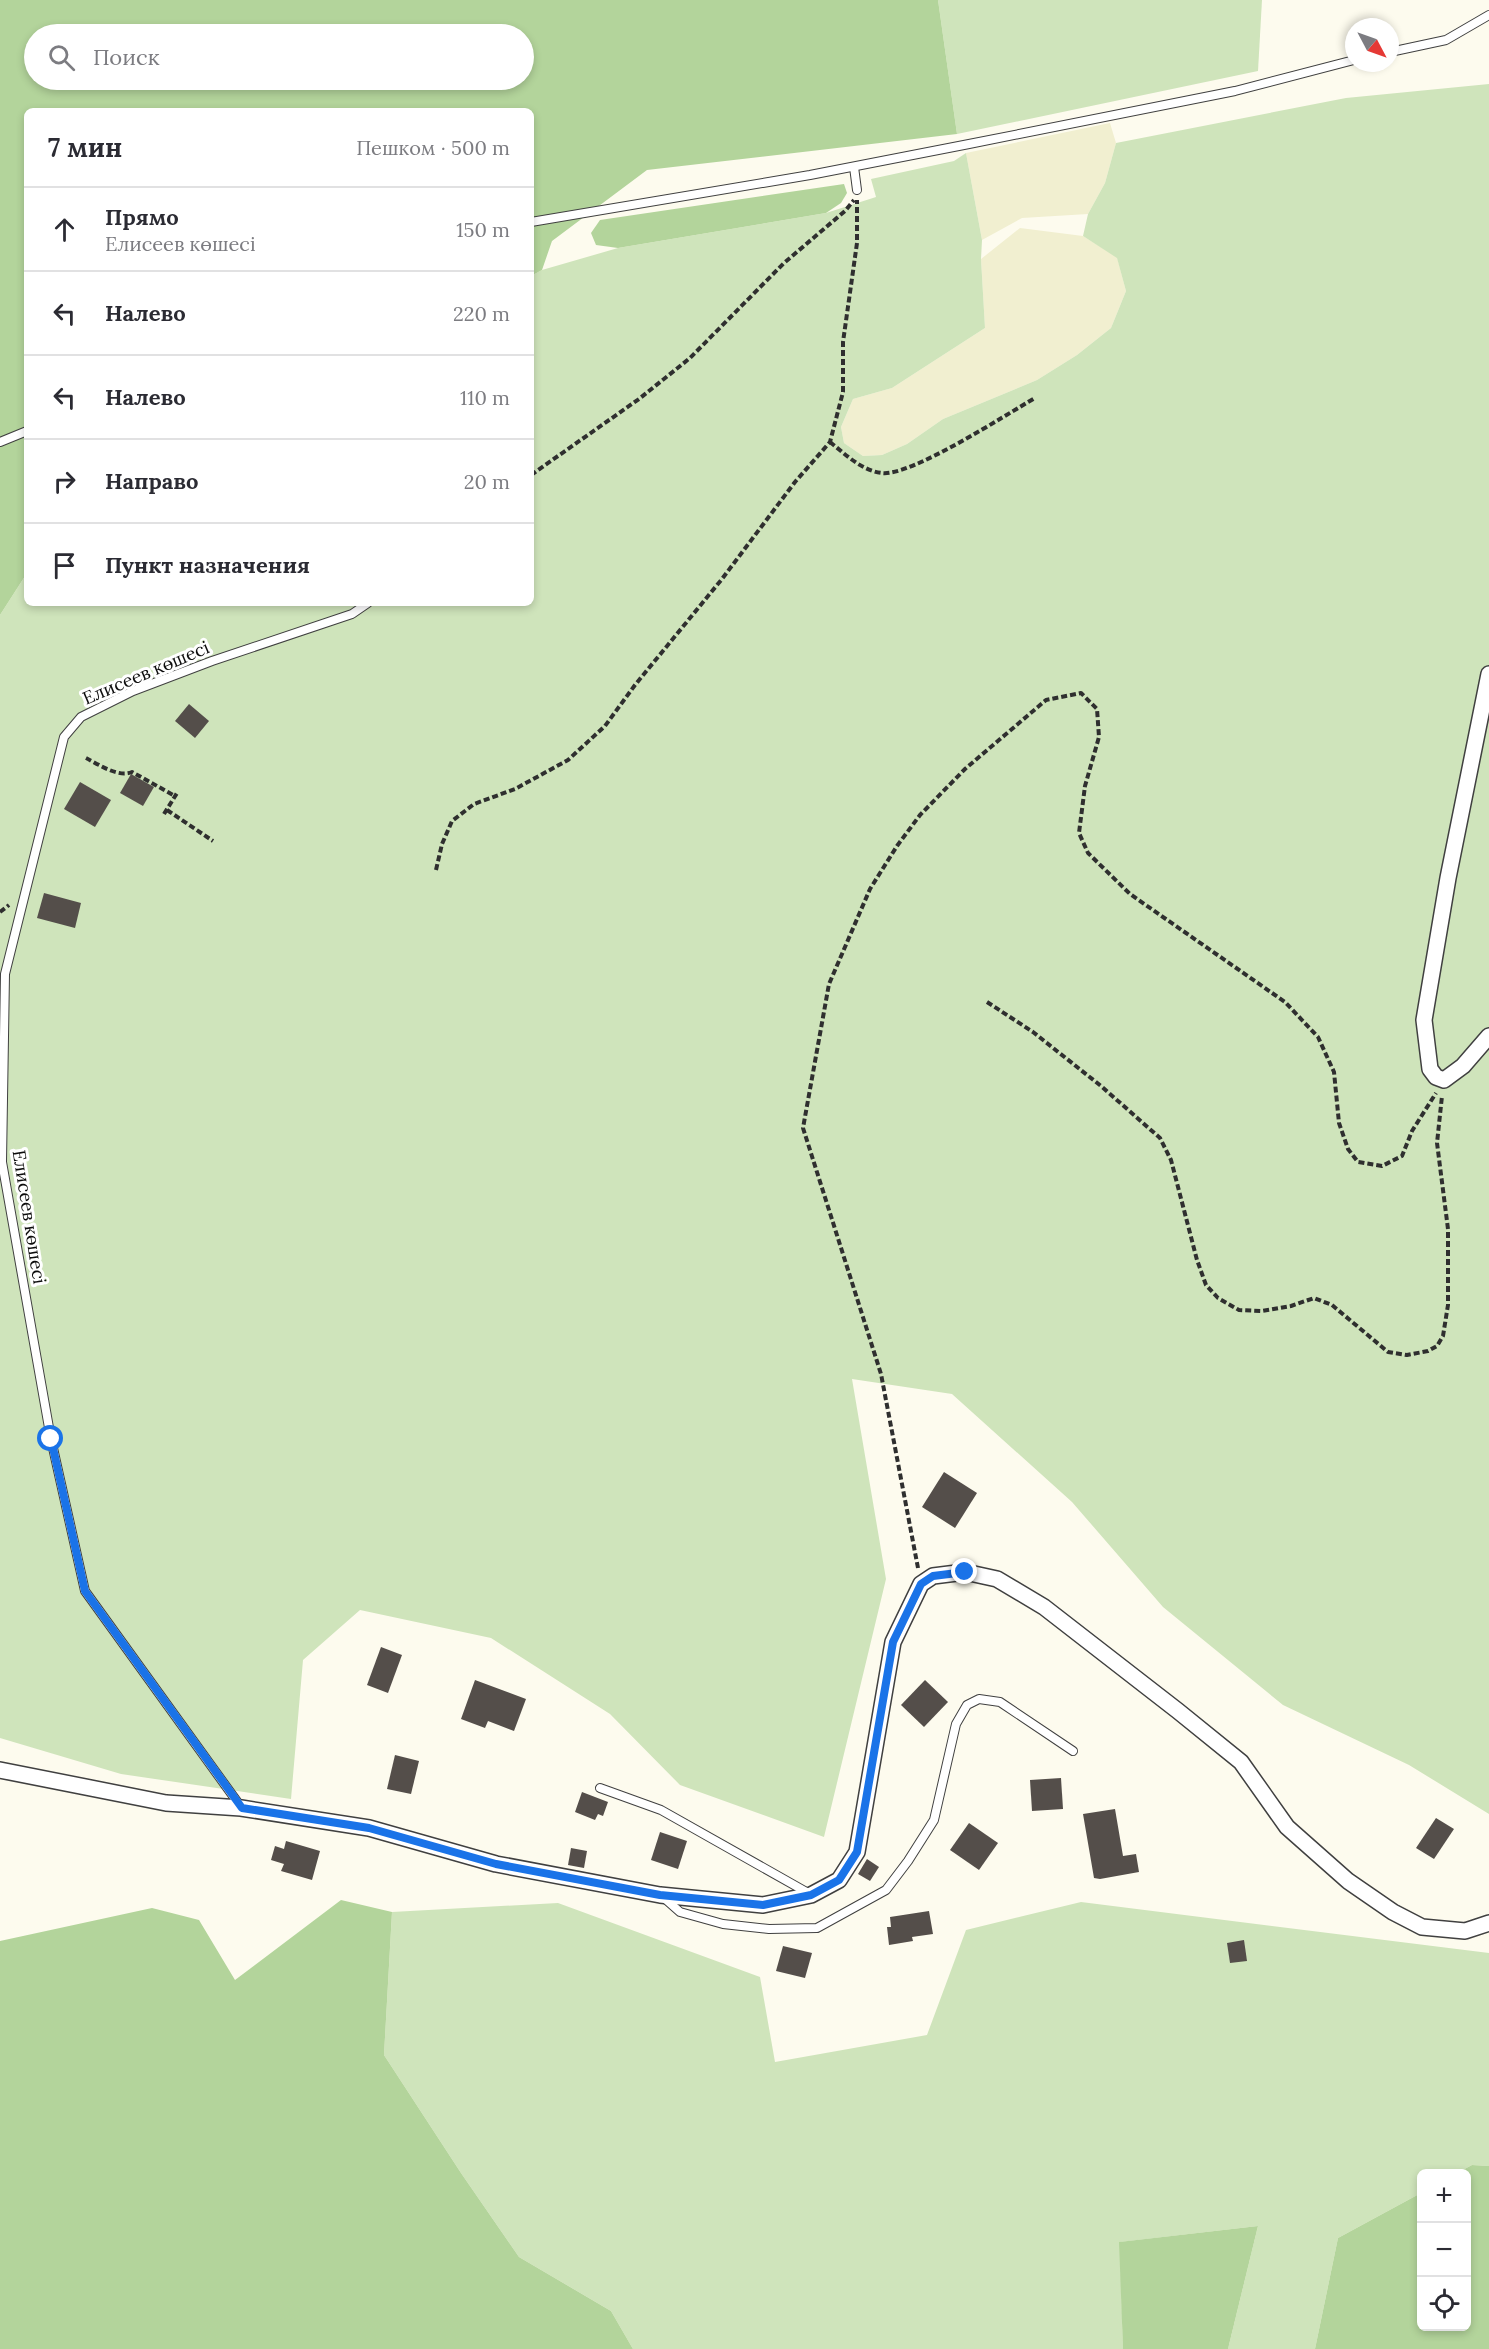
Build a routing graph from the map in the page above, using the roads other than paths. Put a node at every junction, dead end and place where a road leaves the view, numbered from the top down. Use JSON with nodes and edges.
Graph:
{"nodes":[{"id":1,"x":1489,"y":15,"type":"edge"},
{"id":2,"x":1399,"y":50,"type":"edge"},
{"id":3,"x":1345,"y":62,"type":"edge"},
{"id":4,"x":854,"y":167,"type":"junction"},
{"id":5,"x":857,"y":190,"type":"road end"},
{"id":6,"x":534,"y":221,"type":"edge"},
{"id":7,"x":24,"y":432,"type":"edge"},
{"id":8,"x":0,"y":442,"type":"edge"},
{"id":9,"x":364,"y":606,"type":"edge"},
{"id":10,"x":1489,"y":674,"type":"edge"},
{"id":11,"x":1489,"y":1036,"type":"edge"},
{"id":12,"x":1073,"y":1751,"type":"dead end"},
{"id":13,"x":0,"y":1770,"type":"edge"},
{"id":14,"x":600,"y":1788,"type":"dead end"},
{"id":15,"x":242,"y":1808,"type":"junction"},
{"id":16,"x":660,"y":1895,"type":"junction"},
{"id":17,"x":811,"y":1895,"type":"junction"},
{"id":18,"x":1489,"y":1923,"type":"edge"}],
"edges":[{"from":1,"to":2,"type":"lane"},
{"from":3,"to":4,"type":"lane"},
{"from":4,"to":5,"type":"lane"},
{"from":4,"to":6,"type":"lane"},
{"from":7,"to":8,"type":"lane"},
{"from":9,"to":15,"type":"lane","name":"Елисеев көшесі"},
{"from":10,"to":11,"type":"street"},
{"from":12,"to":16,"type":"lane"},
{"from":13,"to":15,"type":"street"},
{"from":14,"to":17,"type":"lane"},
{"from":15,"to":16,"type":"street"},
{"from":16,"to":17,"type":"street"},
{"from":17,"to":18,"type":"street"}]}
